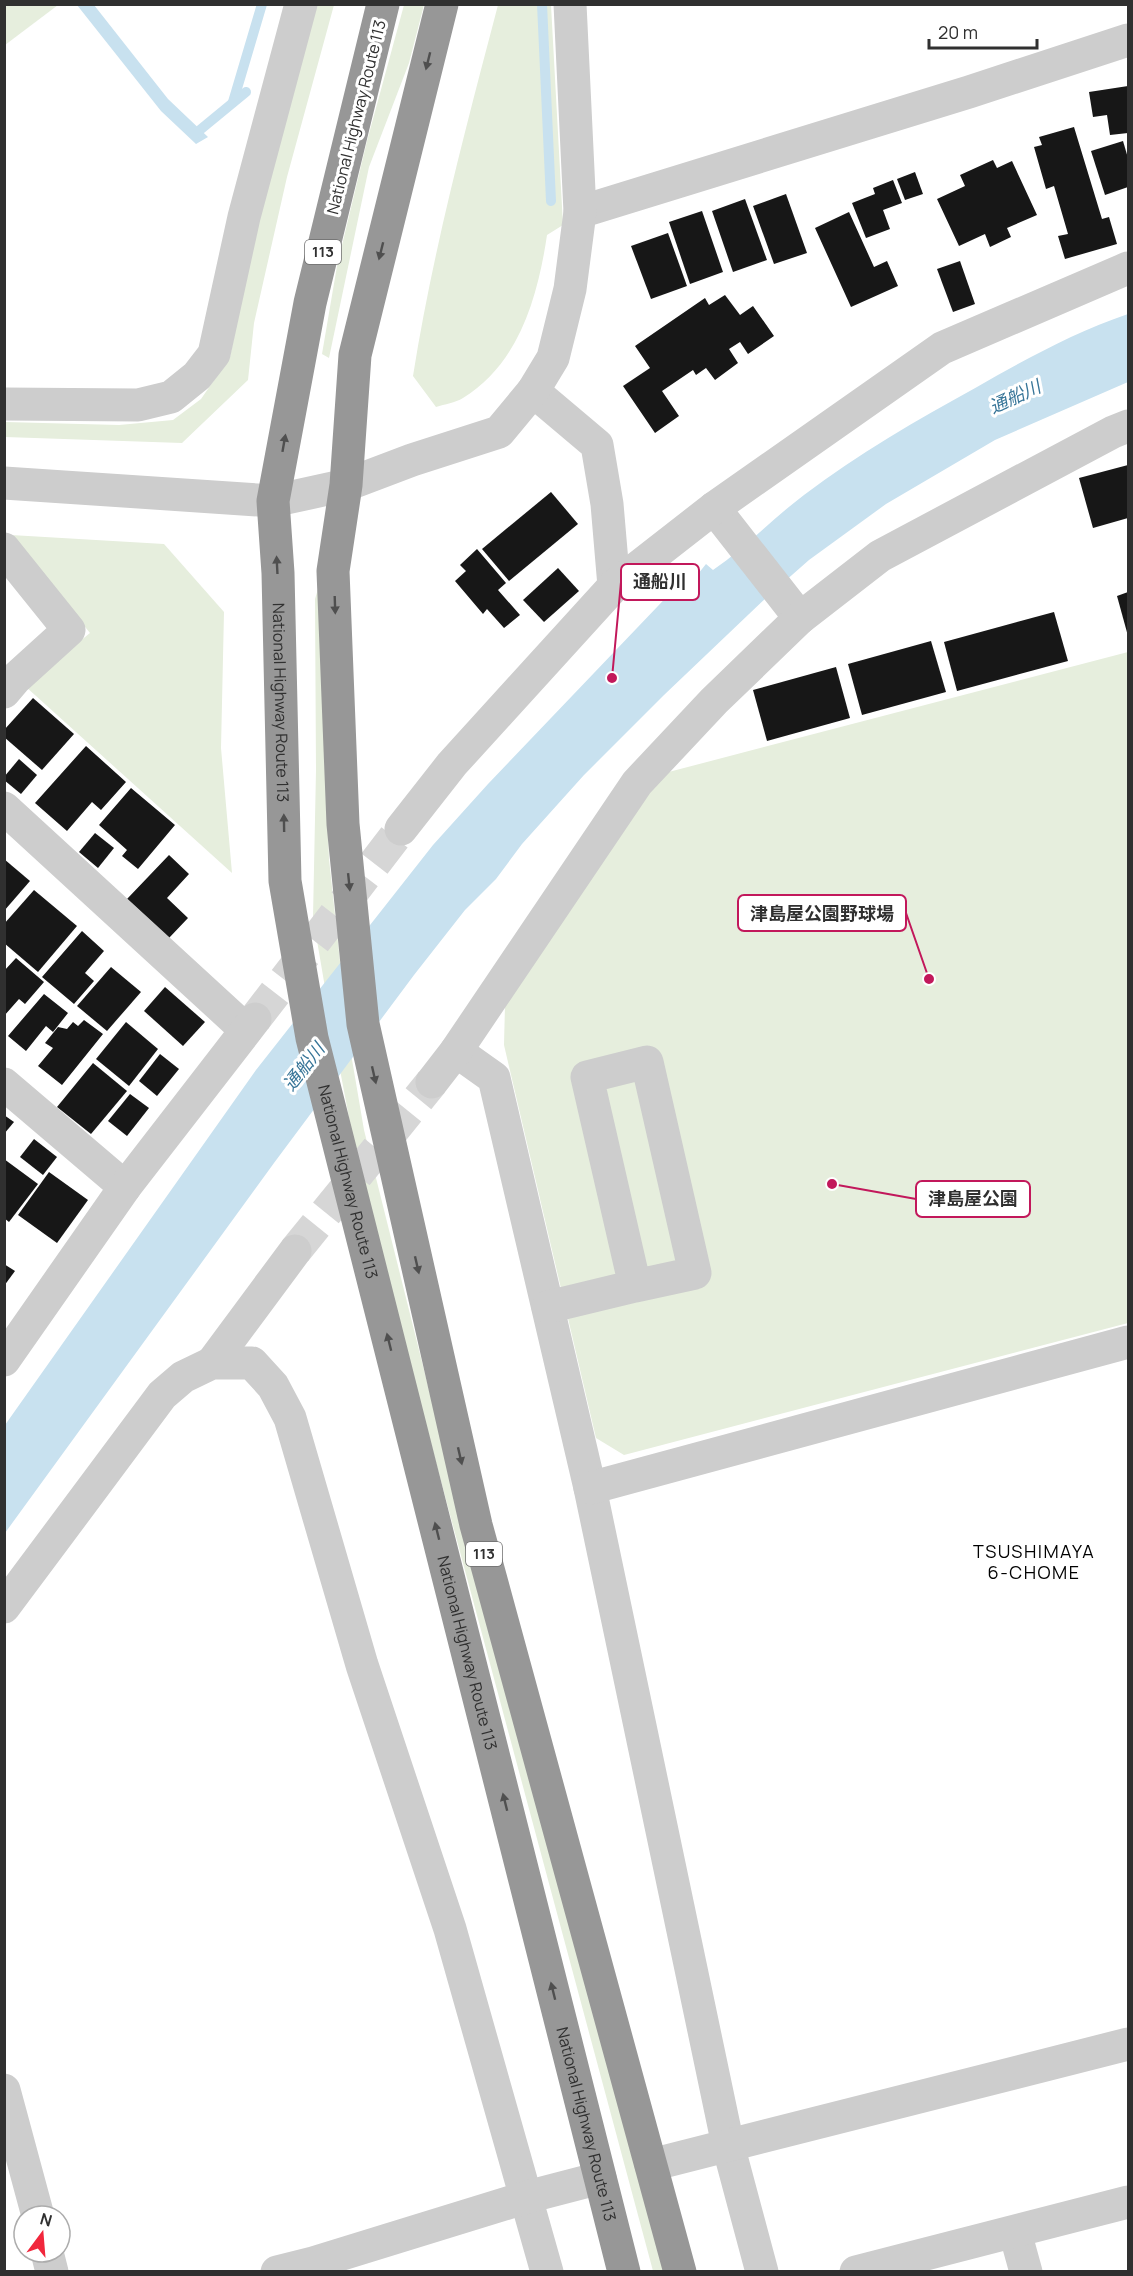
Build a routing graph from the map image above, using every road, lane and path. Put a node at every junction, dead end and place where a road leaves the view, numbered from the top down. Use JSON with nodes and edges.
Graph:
{"nodes":[{"id":1,"x":301,"y":4,"type":"edge"},
{"id":2,"x":383,"y":4,"type":"edge"},
{"id":3,"x":442,"y":4,"type":"edge"},
{"id":4,"x":570,"y":4,"type":"edge"},
{"id":5,"x":1128,"y":40,"type":"edge"},
{"id":6,"x":580,"y":212,"type":"junction"},
{"id":7,"x":1128,"y":268,"type":"edge"},
{"id":8,"x":533,"y":391,"type":"junction"},
{"id":9,"x":4,"y":404,"type":"edge"},
{"id":10,"x":1128,"y":426,"type":"edge"},
{"id":11,"x":4,"y":483,"type":"edge"},
{"id":12,"x":346,"y":485,"type":"junction"},
{"id":13,"x":273,"y":501,"type":"junction"},
{"id":14,"x":714,"y":508,"type":"junction"},
{"id":15,"x":4,"y":549,"type":"edge"},
{"id":16,"x":614,"y":586,"type":"junction"},
{"id":17,"x":800,"y":618,"type":"junction"},
{"id":18,"x":4,"y":692,"type":"edge"},
{"id":19,"x":4,"y":808,"type":"edge"},
{"id":20,"x":401,"y":829,"type":"tunnel mouth"},
{"id":21,"x":456,"y":1051,"type":"junction"},
{"id":22,"x":432,"y":1082,"type":"tunnel mouth"},
{"id":23,"x":4,"y":1084,"type":"edge"},
{"id":24,"x":125,"y":1187,"type":"junction"},
{"id":25,"x":295,"y":1251,"type":"tunnel mouth"},
{"id":26,"x":635,"y":1286,"type":"junction"},
{"id":27,"x":548,"y":1307,"type":"junction"},
{"id":28,"x":1128,"y":1342,"type":"edge"},
{"id":29,"x":4,"y":1360,"type":"edge"},
{"id":30,"x":212,"y":1363,"type":"junction"},
{"id":31,"x":590,"y":1488,"type":"junction"},
{"id":32,"x":4,"y":1607,"type":"edge"},
{"id":33,"x":1128,"y":2044,"type":"edge"},
{"id":34,"x":4,"y":2090,"type":"edge"},
{"id":35,"x":728,"y":2145,"type":"junction"},
{"id":36,"x":651,"y":2165,"type":"junction"},
{"id":37,"x":600,"y":2178,"type":"junction"},
{"id":38,"x":527,"y":2197,"type":"junction"},
{"id":39,"x":1128,"y":2202,"type":"edge"},
{"id":40,"x":35,"y":2204,"type":"edge"},
{"id":41,"x":1015,"y":2232,"type":"junction"},
{"id":42,"x":314,"y":2267,"type":"edge"},
{"id":43,"x":277,"y":2271,"type":"edge"},
{"id":44,"x":547,"y":2271,"type":"edge"},
{"id":45,"x":624,"y":2271,"type":"edge"},
{"id":46,"x":680,"y":2271,"type":"edge"},
{"id":47,"x":762,"y":2271,"type":"edge"},
{"id":48,"x":856,"y":2271,"type":"edge"},
{"id":49,"x":1026,"y":2271,"type":"edge"}],
"edges":[{"from":1,"to":9,"type":"street"},
{"from":13,"to":2,"type":"highway","name":"National Highway Route 113","number":"113","one_way":true},
{"from":3,"to":12,"type":"highway","number":"113","one_way":true},
{"from":4,"to":6,"type":"street"},
{"from":5,"to":6,"type":"street"},
{"from":6,"to":8,"type":"street"},
{"from":7,"to":14,"type":"street"},
{"from":8,"to":12,"type":"street"},
{"from":8,"to":16,"type":"street"},
{"from":10,"to":17,"type":"street"},
{"from":11,"to":13,"type":"street"},
{"from":12,"to":13,"type":"street"},
{"from":12,"to":36,"type":"highway","number":"113","one_way":true},
{"from":37,"to":13,"type":"highway","name":"National Highway Route 113","number":"113","one_way":true},
{"from":14,"to":16,"type":"street"},
{"from":14,"to":17,"type":"street"},
{"from":15,"to":18,"type":"street"},
{"from":16,"to":20,"type":"street"},
{"from":17,"to":21,"type":"street"},
{"from":19,"to":24,"type":"street"},
{"from":21,"to":22,"type":"street"},
{"from":21,"to":27,"type":"street"},
{"from":23,"to":24,"type":"street"},
{"from":24,"to":29,"type":"street"},
{"from":25,"to":30,"type":"street"},
{"from":26,"to":26,"type":"street"},
{"from":26,"to":27,"type":"street"},
{"from":27,"to":31,"type":"street"},
{"from":28,"to":31,"type":"street"},
{"from":30,"to":32,"type":"street"},
{"from":30,"to":38,"type":"street"},
{"from":31,"to":35,"type":"street"},
{"from":33,"to":35,"type":"street"},
{"from":34,"to":40,"type":"street"},
{"from":35,"to":36,"type":"street"},
{"from":35,"to":47,"type":"street"},
{"from":36,"to":46,"type":"highway","number":"113"},
{"from":37,"to":38,"type":"street"},
{"from":37,"to":45,"type":"highway","name":"National Highway Route 113","number":"113"},
{"from":38,"to":42,"type":"street"},
{"from":38,"to":44,"type":"street"},
{"from":39,"to":41,"type":"street"},
{"from":41,"to":48,"type":"street"},
{"from":41,"to":49,"type":"street"},
{"from":42,"to":43,"type":"street"}]}
